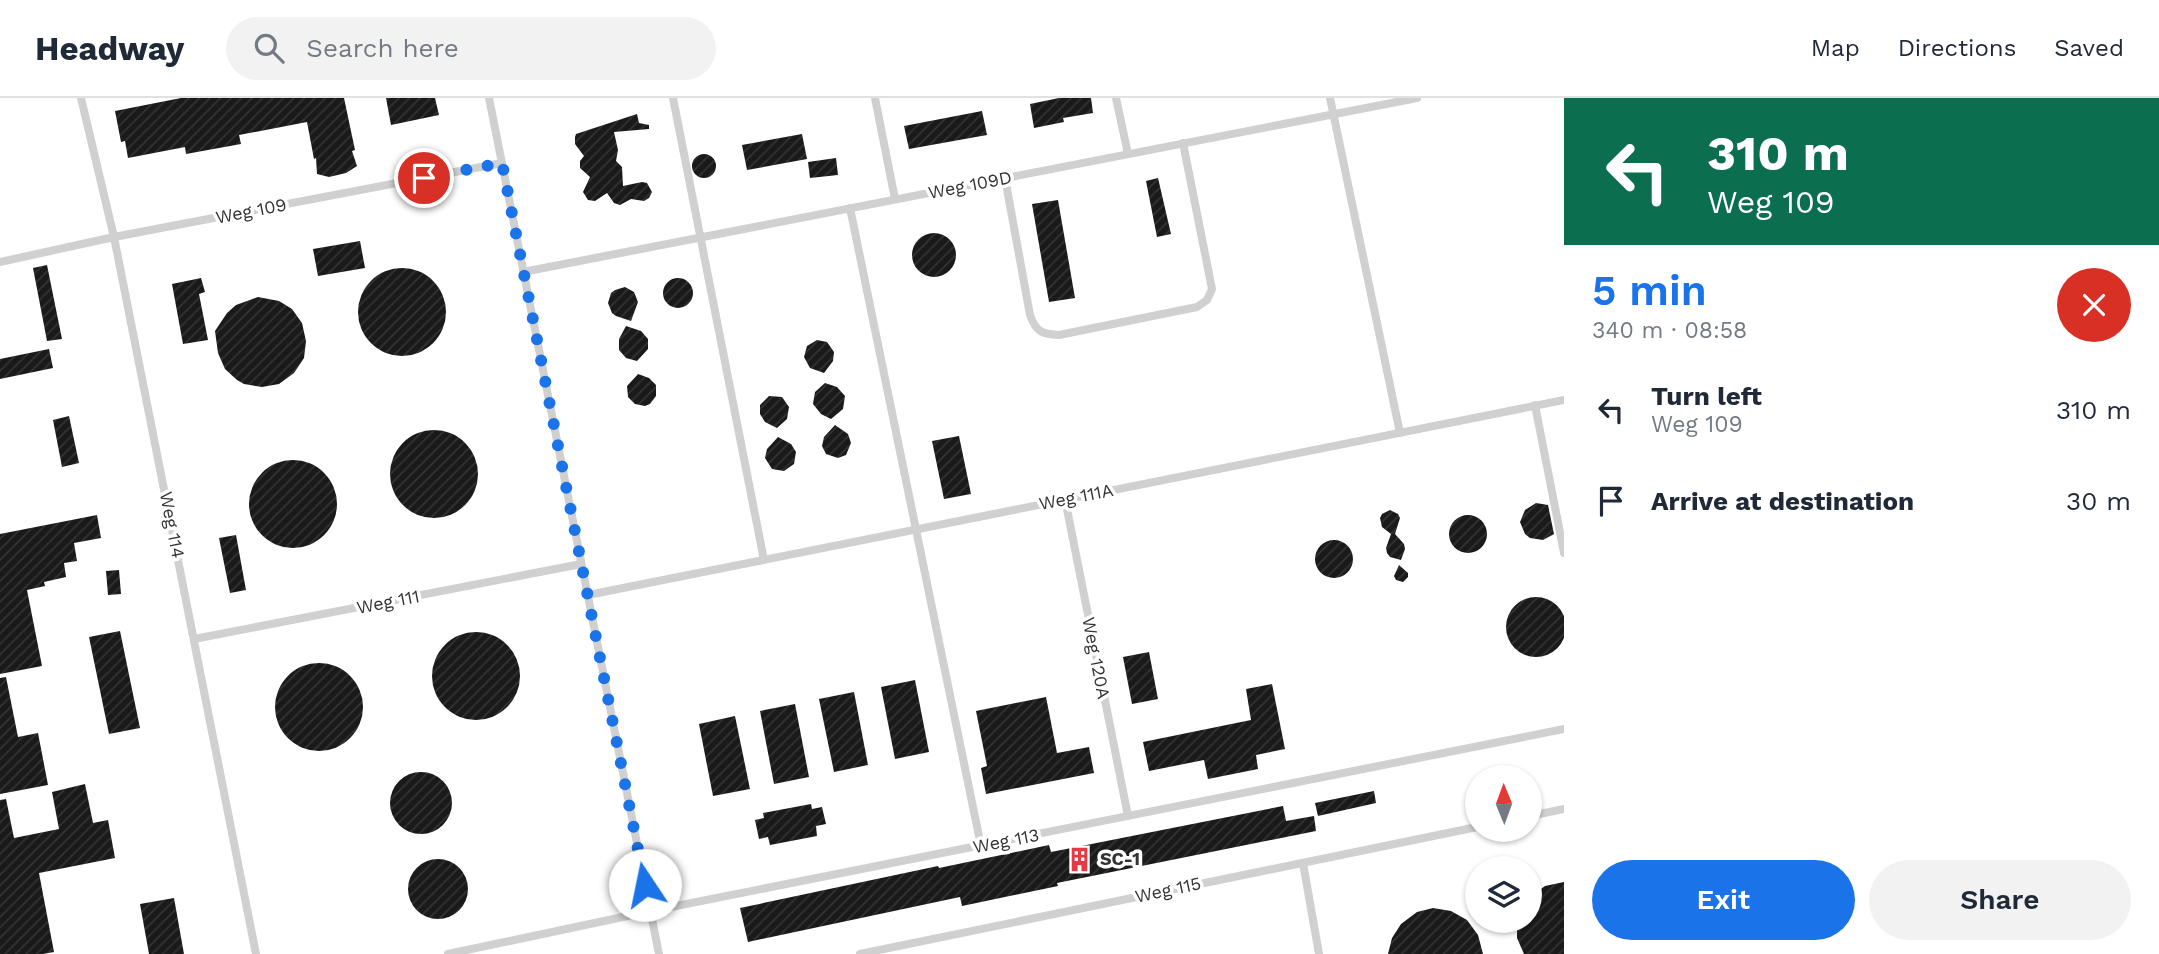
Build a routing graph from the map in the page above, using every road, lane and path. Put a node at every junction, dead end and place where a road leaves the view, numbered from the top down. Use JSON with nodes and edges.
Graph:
{"nodes":[{"id":1,"x":81,"y":98,"type":"edge"},
{"id":2,"x":489,"y":98,"type":"edge"},
{"id":3,"x":673,"y":98,"type":"edge"},
{"id":4,"x":875,"y":98,"type":"edge"},
{"id":5,"x":1116,"y":98,"type":"edge"},
{"id":6,"x":1330,"y":98,"type":"edge"},
{"id":7,"x":1417,"y":98,"type":"edge"},
{"id":8,"x":1333,"y":114,"type":"junction"},
{"id":9,"x":1183,"y":144,"type":"junction"},
{"id":10,"x":1128,"y":154,"type":"junction"},
{"id":11,"x":502,"y":163,"type":"junction"},
{"id":12,"x":1005,"y":178,"type":"junction"},
{"id":13,"x":895,"y":199,"type":"junction"},
{"id":14,"x":850,"y":208,"type":"junction"},
{"id":15,"x":114,"y":237,"type":"junction"},
{"id":16,"x":700,"y":237,"type":"junction"},
{"id":17,"x":0,"y":262,"type":"edge"},
{"id":18,"x":523,"y":272,"type":"junction"},
{"id":19,"x":1564,"y":400,"type":"edge"},
{"id":20,"x":1535,"y":405,"type":"junction"},
{"id":21,"x":1400,"y":433,"type":"junction"},
{"id":22,"x":1065,"y":499,"type":"junction"},
{"id":23,"x":916,"y":529,"type":"junction"},
{"id":24,"x":1564,"y":553,"type":"edge"},
{"id":25,"x":764,"y":559,"type":"junction"},
{"id":26,"x":582,"y":564,"type":"junction"},
{"id":27,"x":588,"y":594,"type":"junction"},
{"id":28,"x":194,"y":639,"type":"junction"},
{"id":29,"x":1564,"y":729,"type":"edge"},
{"id":30,"x":1564,"y":809,"type":"edge"},
{"id":31,"x":1542,"y":814,"type":"edge"},
{"id":32,"x":1128,"y":816,"type":"junction"},
{"id":33,"x":1465,"y":829,"type":"edge"},
{"id":34,"x":981,"y":846,"type":"junction"},
{"id":35,"x":1303,"y":863,"type":"junction"},
{"id":36,"x":651,"y":911,"type":"junction"},
{"id":37,"x":256,"y":954,"type":"edge"},
{"id":38,"x":448,"y":954,"type":"edge"},
{"id":39,"x":659,"y":954,"type":"edge"},
{"id":40,"x":860,"y":954,"type":"edge"},
{"id":41,"x":1319,"y":954,"type":"edge"}],
"edges":[{"from":1,"to":15,"type":"lane","name":"Weg 114"},
{"from":2,"to":11,"type":"lane"},
{"from":3,"to":16,"type":"lane"},
{"from":4,"to":13,"type":"lane"},
{"from":5,"to":10,"type":"lane"},
{"from":6,"to":8,"type":"lane"},
{"from":7,"to":8,"type":"lane","name":"Weg 109D"},
{"from":8,"to":9,"type":"lane","name":"Weg 109D"},
{"from":8,"to":21,"type":"lane"},
{"from":9,"to":10,"type":"lane","name":"Weg 109D"},
{"from":9,"to":12,"type":"lane"},
{"from":10,"to":12,"type":"lane","name":"Weg 109D"},
{"from":11,"to":15,"type":"lane","name":"Weg 109"},
{"from":11,"to":18,"type":"lane"},
{"from":12,"to":13,"type":"lane","name":"Weg 109D"},
{"from":13,"to":14,"type":"lane","name":"Weg 109D"},
{"from":14,"to":16,"type":"lane","name":"Weg 109D"},
{"from":14,"to":23,"type":"lane"},
{"from":15,"to":17,"type":"lane","name":"Weg 109"},
{"from":15,"to":28,"type":"lane","name":"Weg 114"},
{"from":16,"to":18,"type":"lane","name":"Weg 109D"},
{"from":16,"to":25,"type":"lane"},
{"from":18,"to":26,"type":"lane"},
{"from":19,"to":20,"type":"lane","name":"Weg 111A"},
{"from":20,"to":21,"type":"lane","name":"Weg 111A"},
{"from":20,"to":24,"type":"lane"},
{"from":21,"to":22,"type":"lane","name":"Weg 111A"},
{"from":22,"to":23,"type":"lane","name":"Weg 111A"},
{"from":22,"to":32,"type":"lane","name":"Weg 120A"},
{"from":23,"to":25,"type":"lane","name":"Weg 111A"},
{"from":23,"to":34,"type":"lane"},
{"from":25,"to":27,"type":"lane","name":"Weg 111A"},
{"from":26,"to":27,"type":"lane"},
{"from":26,"to":28,"type":"lane","name":"Weg 111"},
{"from":27,"to":36,"type":"lane"},
{"from":28,"to":37,"type":"lane","name":"Weg 114"},
{"from":29,"to":32,"type":"lane","name":"Weg 113"},
{"from":30,"to":31,"type":"lane"},
{"from":32,"to":34,"type":"lane","name":"Weg 113"},
{"from":33,"to":35,"type":"lane","name":"Weg 115"},
{"from":34,"to":36,"type":"lane","name":"Weg 113"},
{"from":35,"to":40,"type":"lane","name":"Weg 115"},
{"from":35,"to":41,"type":"lane"},
{"from":36,"to":38,"type":"lane","name":"Weg 113"},
{"from":36,"to":39,"type":"lane"}]}
